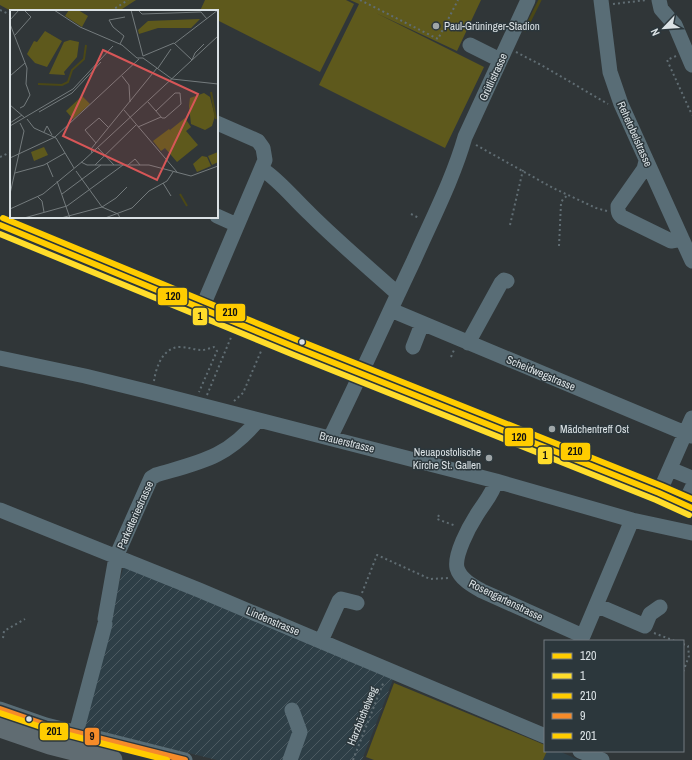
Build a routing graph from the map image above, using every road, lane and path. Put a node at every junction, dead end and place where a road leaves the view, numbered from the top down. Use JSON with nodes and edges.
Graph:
{"nodes":[{"id":1,"x":128,"y":0,"type":"edge"},
{"id":2,"x":360,"y":0,"type":"edge"},
{"id":3,"x":458,"y":0,"type":"edge"},
{"id":4,"x":528,"y":0,"type":"edge"},
{"id":5,"x":647,"y":0,"type":"edge"},
{"id":6,"x":659,"y":0,"type":"edge"},
{"id":7,"x":605,"y":2,"type":"edge"},
{"id":8,"x":0,"y":10,"type":"edge"},
{"id":9,"x":113,"y":10,"type":"edge"},
{"id":10,"x":10,"y":15,"type":"edge"},
{"id":11,"x":470,"y":45,"type":"dead end"},
{"id":12,"x":506,"y":46,"type":"junction"},
{"id":13,"x":686,"y":52,"type":"junction"},
{"id":14,"x":500,"y":60,"type":"junction"},
{"id":15,"x":692,"y":65,"type":"edge"},
{"id":16,"x":612,"y":107,"type":"dead end"},
{"id":17,"x":692,"y":116,"type":"edge"},
{"id":18,"x":218,"y":124,"type":"edge"},
{"id":19,"x":471,"y":143,"type":"dead end"},
{"id":20,"x":10,"y":152,"type":"edge"},
{"id":21,"x":0,"y":156,"type":"edge"},
{"id":22,"x":646,"y":161,"type":"junction"},
{"id":23,"x":262,"y":168,"type":"junction"},
{"id":24,"x":523,"y":170,"type":"junction"},
{"id":25,"x":568,"y":195,"type":"junction"},
{"id":26,"x":616,"y":213,"type":"junction"},
{"id":27,"x":218,"y":216,"type":"edge"},
{"id":28,"x":0,"y":225,"type":"edge"},
{"id":29,"x":237,"y":225,"type":"junction"},
{"id":30,"x":510,"y":225,"type":"dead end"},
{"id":31,"x":682,"y":239,"type":"junction"},
{"id":32,"x":559,"y":246,"type":"dead end"},
{"id":33,"x":692,"y":261,"type":"edge"},
{"id":34,"x":507,"y":281,"type":"dead end"},
{"id":35,"x":398,"y":294,"type":"junction"},
{"id":36,"x":202,"y":308,"type":"junction"},
{"id":37,"x":391,"y":310,"type":"junction"},
{"id":38,"x":422,"y":324,"type":"junction"},
{"id":39,"x":232,"y":334,"type":"dead end"},
{"id":40,"x":468,"y":343,"type":"junction"},
{"id":41,"x":263,"y":346,"type":"dead end"},
{"id":42,"x":413,"y":347,"type":"dead end"},
{"id":43,"x":0,"y":358,"type":"edge"},
{"id":44,"x":361,"y":374,"type":"junction"},
{"id":45,"x":152,"y":392,"type":"junction"},
{"id":46,"x":198,"y":405,"type":"junction"},
{"id":47,"x":223,"y":411,"type":"junction"},
{"id":48,"x":692,"y":418,"type":"edge"},
{"id":49,"x":258,"y":420,"type":"junction"},
{"id":50,"x":689,"y":435,"type":"edge"},
{"id":51,"x":330,"y":438,"type":"junction"},
{"id":52,"x":670,"y":469,"type":"junction"},
{"id":53,"x":692,"y":478,"type":"edge"},
{"id":54,"x":496,"y":481,"type":"junction"},
{"id":55,"x":692,"y":488,"type":"edge"},
{"id":56,"x":659,"y":493,"type":"junction"},
{"id":57,"x":688,"y":507,"type":"edge"},
{"id":58,"x":0,"y":510,"type":"edge"},
{"id":59,"x":439,"y":515,"type":"dead end"},
{"id":60,"x":632,"y":520,"type":"junction"},
{"id":61,"x":468,"y":531,"type":"junction"},
{"id":62,"x":692,"y":533,"type":"edge"},
{"id":63,"x":116,"y":557,"type":"junction"},
{"id":64,"x":465,"y":580,"type":"junction"},
{"id":65,"x":358,"y":603,"type":"joint"},
{"id":66,"x":596,"y":605,"type":"junction"},
{"id":67,"x":660,"y":608,"type":"dead end"},
{"id":68,"x":25,"y":619,"type":"dead end"},
{"id":69,"x":649,"y":631,"type":"dead end"},
{"id":70,"x":3,"y":638,"type":"dead end"},
{"id":71,"x":663,"y":638,"type":"joint"},
{"id":72,"x":582,"y":639,"type":"edge"},
{"id":73,"x":671,"y":640,"type":"edge"},
{"id":74,"x":321,"y":641,"type":"junction"},
{"id":75,"x":684,"y":644,"type":"edge"},
{"id":76,"x":684,"y":669,"type":"edge"},
{"id":77,"x":385,"y":678,"type":"dead end"},
{"id":78,"x":0,"y":709,"type":"edge"},
{"id":79,"x":292,"y":710,"type":"dead end"},
{"id":80,"x":0,"y":727,"type":"edge"},
{"id":81,"x":76,"y":732,"type":"junction"},
{"id":82,"x":544,"y":736,"type":"edge"},
{"id":83,"x":582,"y":752,"type":"edge"},
{"id":84,"x":112,"y":760,"type":"edge"},
{"id":85,"x":185,"y":760,"type":"edge"},
{"id":86,"x":290,"y":760,"type":"edge"},
{"id":87,"x":353,"y":760,"type":"edge"},
{"id":88,"x":602,"y":760,"type":"edge"}],
"edges":[{"from":1,"to":9,"type":"path"},
{"from":2,"to":3,"type":"path"},
{"from":4,"to":12,"type":"street","name":"Grütlistrasse"},
{"from":5,"to":7,"type":"path"},
{"from":6,"to":13,"type":"street"},
{"from":7,"to":22,"type":"street","name":"Rehetobelstrasse"},
{"from":8,"to":10,"type":"path"},
{"from":11,"to":14,"type":"street"},
{"from":12,"to":14,"type":"street","name":"Grütlistrasse"},
{"from":12,"to":16,"type":"path"},
{"from":13,"to":15,"type":"street"},
{"from":13,"to":17,"type":"path"},
{"from":14,"to":35,"type":"street","name":"Grütlistrasse"},
{"from":18,"to":23,"type":"street"},
{"from":19,"to":24,"type":"path"},
{"from":20,"to":21,"type":"path"},
{"from":22,"to":26,"type":"street"},
{"from":22,"to":31,"type":"street","name":"Rehetobelstrasse"},
{"from":23,"to":29,"type":"street"},
{"from":23,"to":35,"type":"street"},
{"from":24,"to":25,"type":"path"},
{"from":24,"to":30,"type":"path"},
{"from":25,"to":26,"type":"path"},
{"from":25,"to":32,"type":"path"},
{"from":26,"to":31,"type":"street"},
{"from":27,"to":29,"type":"street"},
{"from":28,"to":36,"type":"main road"},
{"from":29,"to":36,"type":"street"},
{"from":31,"to":33,"type":"street","name":"Rehetobelstrasse"},
{"from":34,"to":40,"type":"street"},
{"from":35,"to":37,"type":"street","name":"Grütlistrasse"},
{"from":36,"to":44,"type":"main road"},
{"from":37,"to":38,"type":"street","name":"Scheidwegstrasse"},
{"from":37,"to":44,"type":"street","name":"Grütlistrasse"},
{"from":38,"to":40,"type":"street","name":"Scheidwegstrasse"},
{"from":38,"to":42,"type":"street"},
{"from":39,"to":46,"type":"path"},
{"from":40,"to":50,"type":"street","name":"Scheidwegstrasse"},
{"from":41,"to":47,"type":"path"},
{"from":43,"to":45,"type":"street","name":"Brauerstrasse"},
{"from":44,"to":51,"type":"street","name":"Grütlistrasse"},
{"from":44,"to":56,"type":"main road"},
{"from":45,"to":46,"type":"street","name":"Brauerstrasse"},
{"from":45,"to":46,"type":"path"},
{"from":46,"to":47,"type":"street","name":"Brauerstrasse"},
{"from":47,"to":49,"type":"street","name":"Brauerstrasse"},
{"from":48,"to":50,"type":"street"},
{"from":49,"to":51,"type":"street","name":"Brauerstrasse"},
{"from":49,"to":63,"type":"street","name":"Parketteriestrasse"},
{"from":50,"to":52,"type":"street"},
{"from":51,"to":54,"type":"street","name":"Brauerstrasse"},
{"from":52,"to":53,"type":"street"},
{"from":52,"to":56,"type":"street"},
{"from":54,"to":60,"type":"street","name":"Brauerstrasse"},
{"from":54,"to":61,"type":"street","name":"Rosengartenstrasse"},
{"from":55,"to":57,"type":"street"},
{"from":56,"to":57,"type":"main road"},
{"from":58,"to":63,"type":"street","name":"Lindenstrasse"},
{"from":59,"to":61,"type":"path"},
{"from":60,"to":62,"type":"street","name":"Brauerstrasse"},
{"from":60,"to":66,"type":"street","name":"Rosengartenstrasse"},
{"from":61,"to":64,"type":"street","name":"Rosengartenstrasse"},
{"from":63,"to":74,"type":"street","name":"Lindenstrasse"},
{"from":63,"to":81,"type":"street","name":"Parketteriestrasse"},
{"from":64,"to":65,"type":"path"},
{"from":64,"to":72,"type":"street","name":"Rosengartenstrasse"},
{"from":65,"to":74,"type":"street"},
{"from":66,"to":67,"type":"street"},
{"from":66,"to":72,"type":"street","name":"Rosengartenstrasse"},
{"from":68,"to":70,"type":"path"},
{"from":69,"to":71,"type":"path"},
{"from":71,"to":73,"type":"path"},
{"from":74,"to":82,"type":"street","name":"Lindenstrasse"},
{"from":75,"to":76,"type":"path"},
{"from":77,"to":87,"type":"path","name":"Harzbüchelweg"},
{"from":78,"to":81,"type":"street"},
{"from":79,"to":86,"type":"street"},
{"from":80,"to":84,"type":"highway"},
{"from":81,"to":85,"type":"street"},
{"from":83,"to":88,"type":"street"}]}
